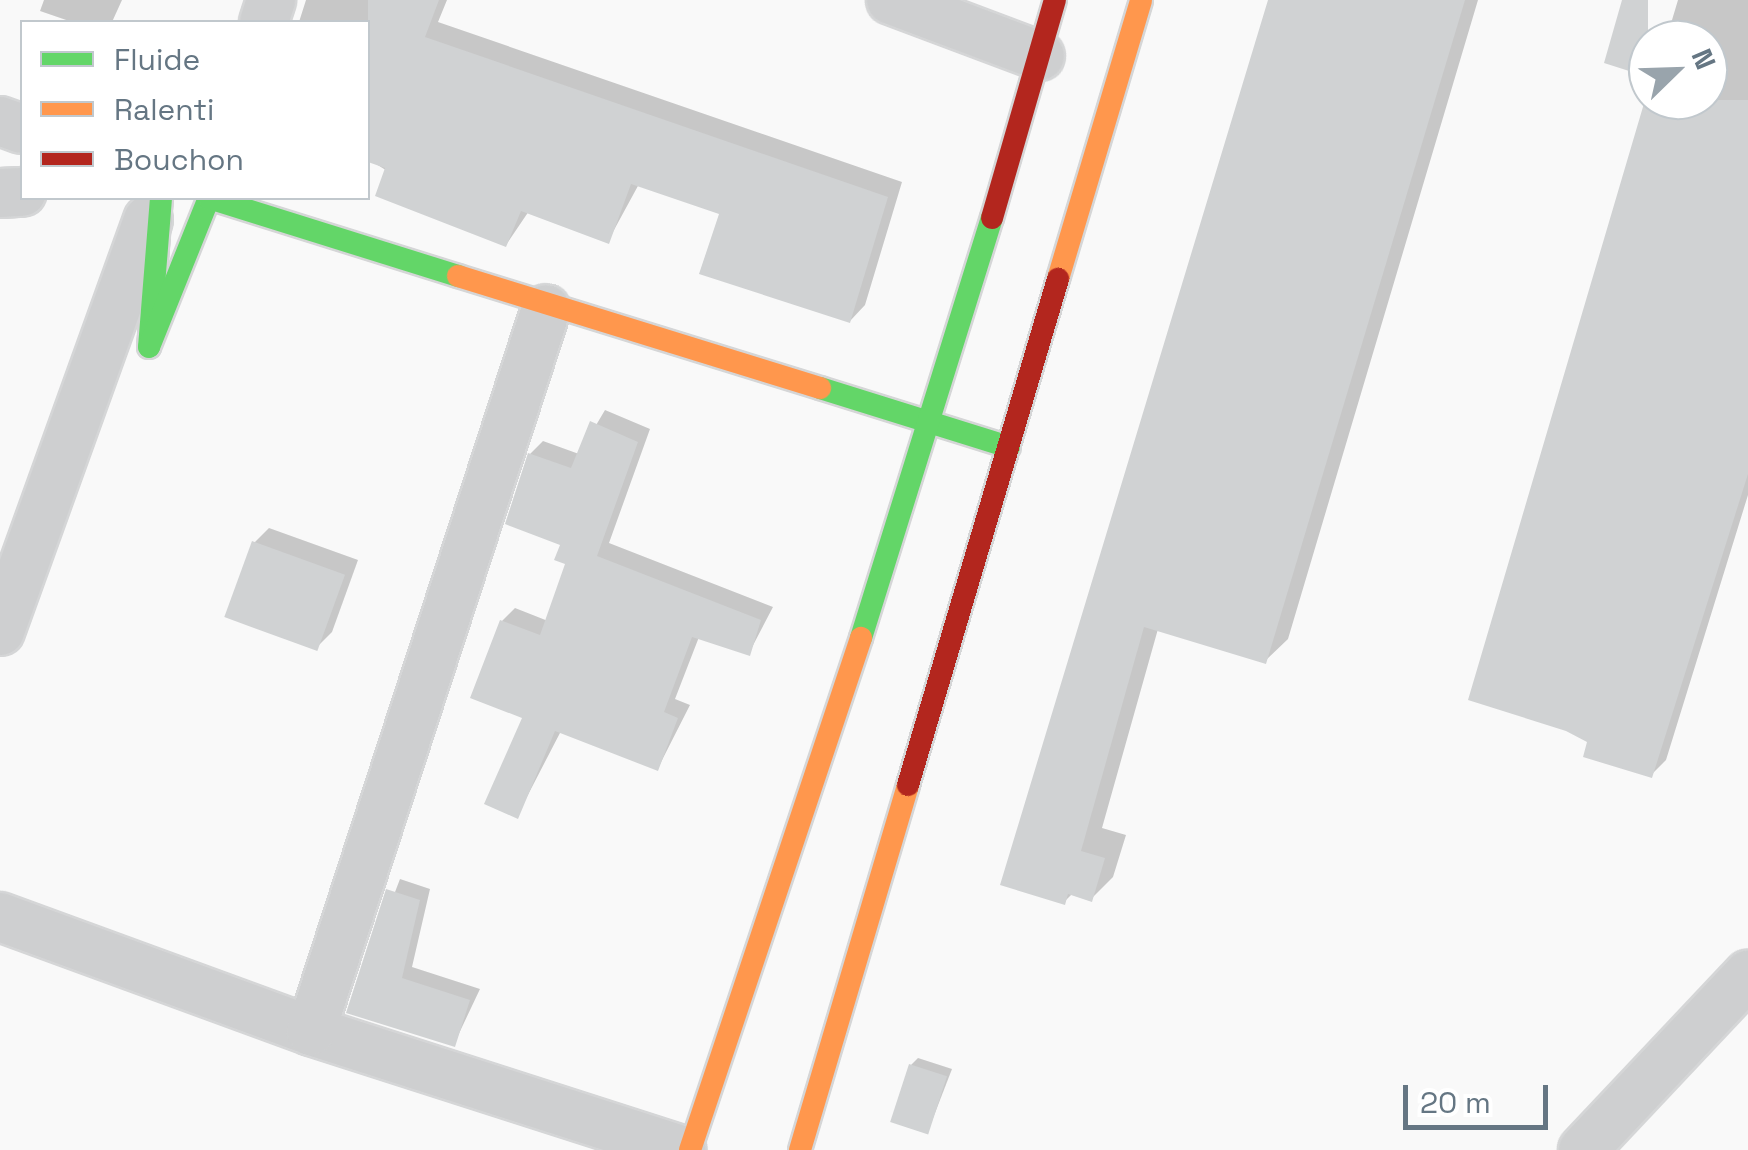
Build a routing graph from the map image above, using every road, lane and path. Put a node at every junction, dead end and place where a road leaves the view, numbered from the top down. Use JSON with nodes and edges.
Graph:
{"nodes":[{"id":1,"x":891,"y":0,"type":"edge"},
{"id":2,"x":1055,"y":0,"type":"edge"},
{"id":3,"x":1141,"y":0,"type":"edge"},
{"id":4,"x":1040,"y":56,"type":"junction"},
{"id":5,"x":157,"y":200,"type":"edge"},
{"id":6,"x":158,"y":200,"type":"edge"},
{"id":7,"x":208,"y":200,"type":"edge"},
{"id":8,"x":215,"y":200,"type":"edge"},
{"id":9,"x":546,"y":308,"type":"junction"},
{"id":10,"x":935,"y":416,"type":"junction"},
{"id":11,"x":1009,"y":447,"type":"junction"},
{"id":12,"x":0,"y":631,"type":"edge"},
{"id":13,"x":0,"y":916,"type":"edge"},
{"id":14,"x":1748,"y":975,"type":"edge"},
{"id":15,"x":311,"y":1031,"type":"junction"},
{"id":16,"x":682,"y":1150,"type":"edge"},
{"id":17,"x":690,"y":1150,"type":"edge"},
{"id":18,"x":800,"y":1150,"type":"edge"},
{"id":19,"x":1583,"y":1150,"type":"edge"}],
"edges":[{"from":1,"to":4,"type":"street"},
{"from":2,"to":4,"type":"main road"},
{"from":3,"to":11,"type":"main road"},
{"from":4,"to":10,"type":"main road"},
{"from":5,"to":12,"type":"street"},
{"from":6,"to":7,"type":"main road"},
{"from":8,"to":9,"type":"main road"},
{"from":9,"to":10,"type":"main road"},
{"from":9,"to":15,"type":"street"},
{"from":10,"to":11,"type":"main road"},
{"from":10,"to":17,"type":"main road"},
{"from":11,"to":18,"type":"main road"},
{"from":13,"to":15,"type":"street"},
{"from":14,"to":19,"type":"street"},
{"from":15,"to":16,"type":"street"}]}
